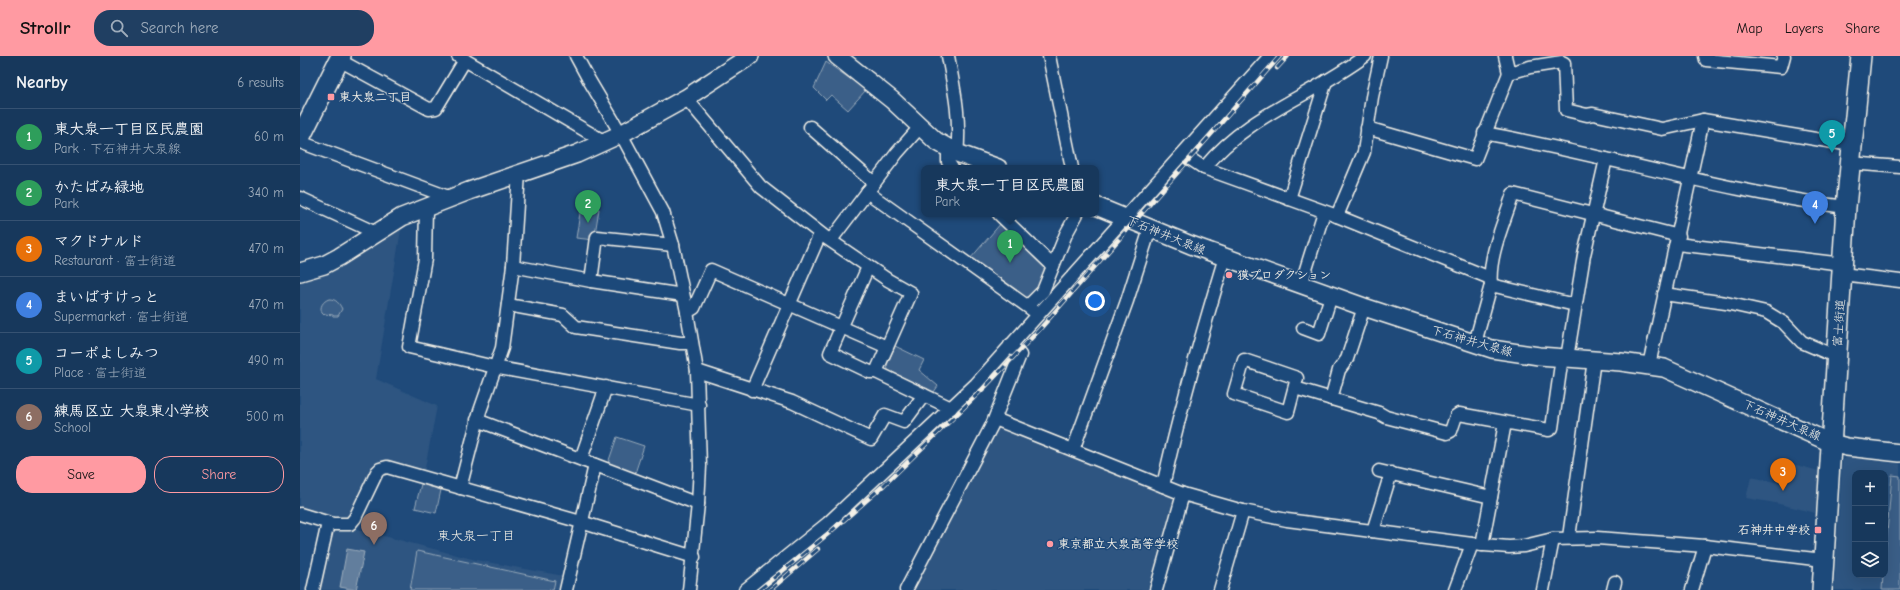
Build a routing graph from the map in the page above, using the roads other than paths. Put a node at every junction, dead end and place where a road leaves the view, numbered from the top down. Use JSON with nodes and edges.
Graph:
{"nodes":[{"id":1,"x":576,"y":56,"type":"edge"},
{"id":2,"x":750,"y":56,"type":"edge"},
{"id":3,"x":837,"y":56,"type":"edge"},
{"id":4,"x":948,"y":56,"type":"edge"},
{"id":5,"x":1049,"y":56,"type":"edge"},
{"id":6,"x":1270,"y":56,"type":"edge"},
{"id":7,"x":1365,"y":56,"type":"edge"},
{"id":8,"x":1382,"y":56,"type":"edge"},
{"id":9,"x":1505,"y":56,"type":"edge"},
{"id":10,"x":1706,"y":56,"type":"edge"},
{"id":11,"x":1784,"y":56,"type":"edge"},
{"id":12,"x":1860,"y":56,"type":"edge"},
{"id":13,"x":340,"y":58,"type":"edge"},
{"id":14,"x":461,"y":58,"type":"edge"},
{"id":15,"x":1509,"y":73,"type":"junction"},
{"id":16,"x":1326,"y":81,"type":"junction"},
{"id":17,"x":686,"y":98,"type":"junction"},
{"id":18,"x":1703,"y":120,"type":"junction"},
{"id":19,"x":810,"y":127,"type":"dead end"},
{"id":20,"x":920,"y":127,"type":"junction"},
{"id":21,"x":1367,"y":128,"type":"junction"},
{"id":22,"x":1484,"y":133,"type":"junction"},
{"id":23,"x":621,"y":134,"type":"junction"},
{"id":24,"x":300,"y":138,"type":"edge"},
{"id":25,"x":300,"y":142,"type":"edge"},
{"id":26,"x":605,"y":142,"type":"junction"},
{"id":27,"x":1183,"y":154,"type":"junction"},
{"id":28,"x":1850,"y":154,"type":"junction"},
{"id":29,"x":952,"y":156,"type":"edge"},
{"id":30,"x":1606,"y":159,"type":"junction"},
{"id":31,"x":986,"y":165,"type":"edge"},
{"id":32,"x":1071,"y":165,"type":"edge"},
{"id":33,"x":1900,"y":167,"type":"edge"},
{"id":34,"x":1204,"y":168,"type":"junction"},
{"id":35,"x":519,"y":173,"type":"junction"},
{"id":36,"x":1691,"y":178,"type":"junction"},
{"id":37,"x":870,"y":188,"type":"junction"},
{"id":38,"x":300,"y":198,"type":"edge"},
{"id":39,"x":451,"y":198,"type":"junction"},
{"id":40,"x":1289,"y":199,"type":"junction"},
{"id":41,"x":1846,"y":206,"type":"junction"},
{"id":42,"x":426,"y":207,"type":"junction"},
{"id":43,"x":1099,"y":207,"type":"edge"},
{"id":44,"x":1324,"y":212,"type":"junction"},
{"id":45,"x":1594,"y":215,"type":"junction"},
{"id":46,"x":1337,"y":216,"type":"junction"},
{"id":47,"x":1002,"y":217,"type":"edge"},
{"id":48,"x":1076,"y":217,"type":"edge"},
{"id":49,"x":1125,"y":218,"type":"junction"},
{"id":50,"x":1150,"y":228,"type":"junction"},
{"id":51,"x":376,"y":233,"type":"junction"},
{"id":52,"x":820,"y":234,"type":"junction"},
{"id":53,"x":831,"y":240,"type":"junction"},
{"id":54,"x":1678,"y":240,"type":"junction"},
{"id":55,"x":673,"y":245,"type":"junction"},
{"id":56,"x":1225,"y":258,"type":"junction"},
{"id":57,"x":513,"y":266,"type":"junction"},
{"id":58,"x":1053,"y":266,"type":"junction"},
{"id":59,"x":868,"y":267,"type":"junction"},
{"id":60,"x":1843,"y":269,"type":"junction"},
{"id":61,"x":300,"y":272,"type":"edge"},
{"id":62,"x":591,"y":281,"type":"junction"},
{"id":63,"x":1900,"y":281,"type":"edge"},
{"id":64,"x":1490,"y":282,"type":"junction"},
{"id":65,"x":1301,"y":285,"type":"junction"},
{"id":66,"x":1664,"y":294,"type":"junction"},
{"id":67,"x":683,"y":295,"type":"junction"},
{"id":68,"x":1331,"y":296,"type":"junction"},
{"id":69,"x":508,"y":305,"type":"junction"},
{"id":70,"x":788,"y":305,"type":"junction"},
{"id":71,"x":1575,"y":305,"type":"junction"},
{"id":72,"x":1028,"y":306,"type":"junction"},
{"id":73,"x":1364,"y":307,"type":"junction"},
{"id":74,"x":687,"y":312,"type":"junction"},
{"id":75,"x":1038,"y":314,"type":"junction"},
{"id":76,"x":841,"y":328,"type":"junction"},
{"id":77,"x":1303,"y":328,"type":"dead end"},
{"id":78,"x":692,"y":343,"type":"junction"},
{"id":79,"x":1474,"y":343,"type":"junction"},
{"id":80,"x":1010,"y":345,"type":"junction"},
{"id":81,"x":887,"y":347,"type":"junction"},
{"id":82,"x":1837,"y":357,"type":"junction"},
{"id":83,"x":1564,"y":358,"type":"junction"},
{"id":84,"x":1594,"y":360,"type":"junction"},
{"id":85,"x":1649,"y":365,"type":"junction"},
{"id":86,"x":495,"y":366,"type":"junction"},
{"id":87,"x":697,"y":372,"type":"junction"},
{"id":88,"x":876,"y":372,"type":"junction"},
{"id":89,"x":606,"y":387,"type":"junction"},
{"id":90,"x":1295,"y":388,"type":"junction"},
{"id":91,"x":752,"y":390,"type":"junction"},
{"id":92,"x":924,"y":395,"type":"junction"},
{"id":93,"x":1331,"y":399,"type":"junction"},
{"id":94,"x":699,"y":406,"type":"junction"},
{"id":95,"x":951,"y":408,"type":"junction"},
{"id":96,"x":995,"y":419,"type":"junction"},
{"id":97,"x":477,"y":420,"type":"junction"},
{"id":98,"x":1505,"y":423,"type":"junction"},
{"id":99,"x":1831,"y":443,"type":"junction"},
{"id":100,"x":1073,"y":450,"type":"junction"},
{"id":101,"x":1900,"y":454,"type":"edge"},
{"id":102,"x":581,"y":459,"type":"junction"},
{"id":103,"x":595,"y":465,"type":"junction"},
{"id":104,"x":1379,"y":470,"type":"dead end"},
{"id":105,"x":1391,"y":474,"type":"junction"},
{"id":106,"x":1163,"y":486,"type":"junction"},
{"id":107,"x":460,"y":488,"type":"junction"},
{"id":108,"x":1183,"y":494,"type":"junction"},
{"id":109,"x":1491,"y":497,"type":"junction"},
{"id":110,"x":698,"y":504,"type":"junction"},
{"id":111,"x":1243,"y":511,"type":"junction"},
{"id":112,"x":300,"y":514,"type":"edge"},
{"id":113,"x":581,"y":522,"type":"junction"},
{"id":114,"x":328,"y":523,"type":"junction"},
{"id":115,"x":1373,"y":531,"type":"junction"},
{"id":116,"x":1569,"y":538,"type":"junction"},
{"id":117,"x":1553,"y":539,"type":"junction"},
{"id":118,"x":1477,"y":545,"type":"junction"},
{"id":119,"x":1705,"y":546,"type":"junction"},
{"id":120,"x":694,"y":558,"type":"junction"},
{"id":121,"x":1823,"y":560,"type":"junction"},
{"id":122,"x":313,"y":590,"type":"edge"},
{"id":123,"x":566,"y":590,"type":"edge"},
{"id":124,"x":690,"y":590,"type":"edge"},
{"id":125,"x":745,"y":590,"type":"edge"},
{"id":126,"x":906,"y":590,"type":"edge"},
{"id":127,"x":1156,"y":590,"type":"edge"},
{"id":128,"x":1220,"y":590,"type":"edge"},
{"id":129,"x":1455,"y":590,"type":"edge"},
{"id":130,"x":1543,"y":590,"type":"edge"},
{"id":131,"x":1692,"y":590,"type":"edge"},
{"id":132,"x":1822,"y":590,"type":"edge"}],
"edges":[{"from":1,"to":23,"type":"street"},
{"from":2,"to":17,"type":"main road"},
{"from":3,"to":20,"type":"main road"},
{"from":4,"to":29,"type":"street"},
{"from":5,"to":32,"type":"street"},
{"from":6,"to":27,"type":"street"},
{"from":7,"to":16,"type":"street"},
{"from":8,"to":21,"type":"street"},
{"from":9,"to":15,"type":"street"},
{"from":10,"to":11,"type":"street"},
{"from":12,"to":28,"type":"main road","name":"富士街道"},
{"from":13,"to":14,"type":"street"},
{"from":13,"to":24,"type":"main road"},
{"from":14,"to":26,"type":"street"},
{"from":15,"to":18,"type":"street"},
{"from":15,"to":22,"type":"street"},
{"from":16,"to":34,"type":"street"},
{"from":16,"to":40,"type":"street"},
{"from":17,"to":23,"type":"main road"},
{"from":17,"to":52,"type":"street"},
{"from":18,"to":28,"type":"street"},
{"from":18,"to":36,"type":"street"},
{"from":19,"to":37,"type":"street"},
{"from":20,"to":29,"type":"main road"},
{"from":20,"to":37,"type":"street"},
{"from":21,"to":22,"type":"street"},
{"from":21,"to":46,"type":"street"},
{"from":22,"to":30,"type":"street"},
{"from":23,"to":26,"type":"main road"},
{"from":23,"to":55,"type":"street"},
{"from":25,"to":39,"type":"street"},
{"from":26,"to":35,"type":"main road"},
{"from":27,"to":34,"type":"street"},
{"from":27,"to":49,"type":"street"},
{"from":28,"to":33,"type":"street"},
{"from":28,"to":41,"type":"main road","name":"富士街道"},
{"from":29,"to":31,"type":"main road"},
{"from":30,"to":36,"type":"street"},
{"from":30,"to":45,"type":"street"},
{"from":34,"to":40,"type":"street"},
{"from":35,"to":39,"type":"main road"},
{"from":35,"to":57,"type":"street"},
{"from":36,"to":41,"type":"street"},
{"from":36,"to":54,"type":"street"},
{"from":37,"to":53,"type":"street"},
{"from":37,"to":72,"type":"street"},
{"from":38,"to":51,"type":"street"},
{"from":39,"to":42,"type":"main road"},
{"from":40,"to":44,"type":"street"},
{"from":41,"to":60,"type":"main road","name":"富士街道"},
{"from":42,"to":51,"type":"main road"},
{"from":42,"to":86,"type":"street"},
{"from":43,"to":49,"type":"main road","name":"下石神井大泉線"},
{"from":44,"to":46,"type":"street"},
{"from":44,"to":65,"type":"street"},
{"from":45,"to":54,"type":"street"},
{"from":45,"to":64,"type":"street"},
{"from":45,"to":71,"type":"street"},
{"from":46,"to":64,"type":"street"},
{"from":47,"to":58,"type":"street"},
{"from":48,"to":58,"type":"street"},
{"from":49,"to":50,"type":"main road","name":"下石神井大泉線"},
{"from":49,"to":75,"type":"street"},
{"from":50,"to":56,"type":"main road","name":"下石神井大泉線"},
{"from":50,"to":100,"type":"street"},
{"from":51,"to":61,"type":"main road"},
{"from":52,"to":53,"type":"street"},
{"from":52,"to":70,"type":"street"},
{"from":53,"to":59,"type":"street"},
{"from":54,"to":60,"type":"street"},
{"from":54,"to":66,"type":"street"},
{"from":55,"to":62,"type":"street"},
{"from":55,"to":67,"type":"street"},
{"from":56,"to":65,"type":"main road","name":"下石神井大泉線"},
{"from":56,"to":106,"type":"street"},
{"from":57,"to":62,"type":"street"},
{"from":57,"to":69,"type":"street"},
{"from":58,"to":72,"type":"street"},
{"from":59,"to":76,"type":"street"},
{"from":59,"to":81,"type":"street"},
{"from":60,"to":63,"type":"street"},
{"from":60,"to":82,"type":"main road","name":"富士街道"},
{"from":62,"to":67,"type":"street"},
{"from":64,"to":71,"type":"street"},
{"from":64,"to":79,"type":"street"},
{"from":65,"to":68,"type":"main road","name":"下石神井大泉線"},
{"from":66,"to":82,"type":"street"},
{"from":66,"to":85,"type":"street"},
{"from":67,"to":74,"type":"street"},
{"from":68,"to":73,"type":"main road","name":"下石神井大泉線"},
{"from":68,"to":77,"type":"street"},
{"from":69,"to":78,"type":"street"},
{"from":69,"to":86,"type":"street"},
{"from":70,"to":74,"type":"street"},
{"from":70,"to":76,"type":"street"},
{"from":70,"to":91,"type":"street"},
{"from":71,"to":83,"type":"street"},
{"from":72,"to":75,"type":"street"},
{"from":73,"to":79,"type":"main road","name":"下石神井大泉線"},
{"from":73,"to":93,"type":"street"},
{"from":74,"to":78,"type":"street"},
{"from":75,"to":80,"type":"street"},
{"from":76,"to":81,"type":"street"},
{"from":76,"to":88,"type":"street"},
{"from":78,"to":87,"type":"street"},
{"from":79,"to":83,"type":"main road","name":"下石神井大泉線"},
{"from":80,"to":95,"type":"street"},
{"from":80,"to":96,"type":"street"},
{"from":81,"to":88,"type":"street"},
{"from":82,"to":99,"type":"main road","name":"富士街道"},
{"from":83,"to":84,"type":"main road","name":"下石神井大泉線"},
{"from":83,"to":98,"type":"street"},
{"from":84,"to":85,"type":"main road","name":"下石神井大泉線"},
{"from":84,"to":116,"type":"street"},
{"from":85,"to":99,"type":"main road","name":"下石神井大泉線"},
{"from":86,"to":89,"type":"street"},
{"from":86,"to":97,"type":"street"},
{"from":87,"to":91,"type":"street"},
{"from":87,"to":94,"type":"street"},
{"from":88,"to":92,"type":"street"},
{"from":89,"to":94,"type":"street"},
{"from":89,"to":102,"type":"street"},
{"from":90,"to":90,"type":"street"},
{"from":90,"to":93,"type":"street"},
{"from":91,"to":92,"type":"street"},
{"from":92,"to":95,"type":"street"},
{"from":93,"to":98,"type":"street"},
{"from":94,"to":110,"type":"street"},
{"from":95,"to":125,"type":"street"},
{"from":96,"to":100,"type":"street"},
{"from":96,"to":126,"type":"street"},
{"from":97,"to":102,"type":"street"},
{"from":97,"to":107,"type":"street"},
{"from":98,"to":109,"type":"street"},
{"from":99,"to":101,"type":"main road","name":"下石神井大泉線"},
{"from":99,"to":121,"type":"main road","name":"富士街道"},
{"from":100,"to":106,"type":"street"},
{"from":102,"to":103,"type":"street"},
{"from":103,"to":110,"type":"street"},
{"from":103,"to":113,"type":"street"},
{"from":104,"to":105,"type":"street"},
{"from":105,"to":109,"type":"street"},
{"from":105,"to":115,"type":"street"},
{"from":106,"to":108,"type":"street"},
{"from":107,"to":113,"type":"street"},
{"from":107,"to":114,"type":"street"},
{"from":108,"to":111,"type":"street"},
{"from":108,"to":127,"type":"street"},
{"from":109,"to":118,"type":"street"},
{"from":110,"to":120,"type":"street"},
{"from":111,"to":115,"type":"street"},
{"from":111,"to":128,"type":"street"},
{"from":112,"to":114,"type":"street"},
{"from":113,"to":120,"type":"street"},
{"from":113,"to":123,"type":"street"},
{"from":114,"to":122,"type":"street"},
{"from":115,"to":118,"type":"street"},
{"from":116,"to":117,"type":"street"},
{"from":116,"to":119,"type":"street"},
{"from":117,"to":118,"type":"street"},
{"from":117,"to":130,"type":"street"},
{"from":118,"to":129,"type":"street"},
{"from":119,"to":121,"type":"street"},
{"from":119,"to":131,"type":"street"},
{"from":120,"to":124,"type":"street"},
{"from":121,"to":132,"type":"main road","name":"富士街道"}]}
